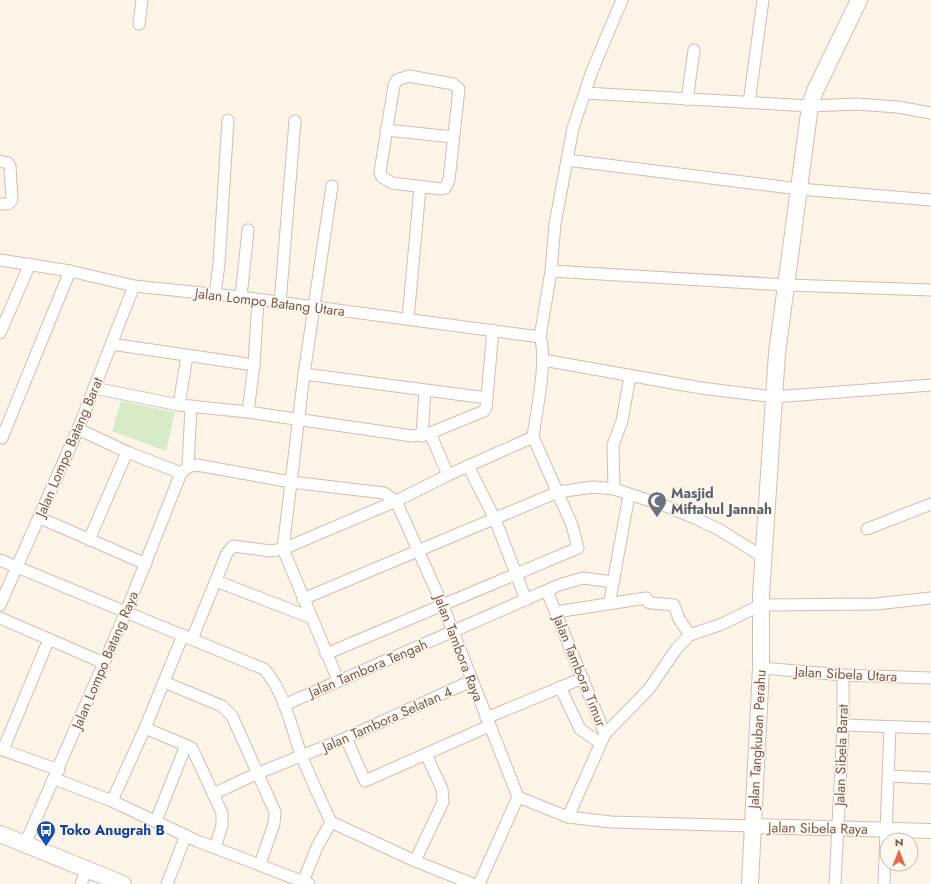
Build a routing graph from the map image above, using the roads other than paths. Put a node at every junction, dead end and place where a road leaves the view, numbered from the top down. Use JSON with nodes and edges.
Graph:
{"nodes":[{"id":1,"x":142,"y":0,"type":"edge"},
{"id":2,"x":622,"y":0,"type":"edge"},
{"id":3,"x":764,"y":0,"type":"edge"},
{"id":4,"x":859,"y":0,"type":"edge"},
{"id":5,"x":139,"y":24,"type":"dead end"},
{"id":6,"x":694,"y":50,"type":"dead end"},
{"id":7,"x":585,"y":93,"type":"junction"},
{"id":8,"x":687,"y":100,"type":"junction"},
{"id":9,"x":749,"y":103,"type":"junction"},
{"id":10,"x":810,"y":106,"type":"junction"},
{"id":11,"x":931,"y":113,"type":"edge"},
{"id":12,"x":228,"y":120,"type":"dead end"},
{"id":13,"x":295,"y":121,"type":"dead end"},
{"id":14,"x":386,"y":130,"type":"junction"},
{"id":15,"x":453,"y":137,"type":"junction"},
{"id":16,"x":567,"y":160,"type":"junction"},
{"id":17,"x":0,"y":161,"type":"edge"},
{"id":18,"x":332,"y":186,"type":"dead end"},
{"id":19,"x":420,"y":188,"type":"junction"},
{"id":20,"x":799,"y":188,"type":"junction"},
{"id":21,"x":931,"y":200,"type":"edge"},
{"id":22,"x":0,"y":204,"type":"edge"},
{"id":23,"x":248,"y":230,"type":"dead end"},
{"id":24,"x":0,"y":260,"type":"edge"},
{"id":25,"x":30,"y":264,"type":"junction"},
{"id":26,"x":70,"y":271,"type":"junction"},
{"id":27,"x":551,"y":271,"type":"junction"},
{"id":28,"x":787,"y":285,"type":"junction"},
{"id":29,"x":134,"y":286,"type":"junction"},
{"id":30,"x":931,"y":290,"type":"edge"},
{"id":31,"x":215,"y":295,"type":"junction"},
{"id":32,"x":241,"y":297,"type":"junction"},
{"id":33,"x":258,"y":300,"type":"junction"},
{"id":34,"x":280,"y":303,"type":"junction"},
{"id":35,"x":313,"y":308,"type":"junction"},
{"id":36,"x":408,"y":319,"type":"junction"},
{"id":37,"x":494,"y":330,"type":"junction"},
{"id":38,"x":0,"y":333,"type":"edge"},
{"id":39,"x":540,"y":337,"type":"junction"},
{"id":40,"x":111,"y":344,"type":"junction"},
{"id":41,"x":187,"y":356,"type":"junction"},
{"id":42,"x":543,"y":360,"type":"junction"},
{"id":43,"x":254,"y":365,"type":"junction"},
{"id":44,"x":304,"y":374,"type":"junction"},
{"id":45,"x":630,"y":376,"type":"junction"},
{"id":46,"x":931,"y":386,"type":"edge"},
{"id":47,"x":94,"y":388,"type":"junction"},
{"id":48,"x":425,"y":390,"type":"junction"},
{"id":49,"x":774,"y":397,"type":"junction"},
{"id":50,"x":487,"y":398,"type":"junction"},
{"id":51,"x":180,"y":405,"type":"junction"},
{"id":52,"x":191,"y":406,"type":"junction"},
{"id":53,"x":248,"y":412,"type":"junction"},
{"id":54,"x":298,"y":420,"type":"junction"},
{"id":55,"x":78,"y":429,"type":"junction"},
{"id":56,"x":426,"y":434,"type":"junction"},
{"id":57,"x":2,"y":438,"type":"dead end"},
{"id":58,"x":533,"y":438,"type":"junction"},
{"id":59,"x":127,"y":452,"type":"junction"},
{"id":60,"x":468,"y":466,"type":"junction"},
{"id":61,"x":184,"y":470,"type":"junction"},
{"id":62,"x":448,"y":475,"type":"junction"},
{"id":63,"x":291,"y":482,"type":"junction"},
{"id":64,"x":614,"y":489,"type":"junction"},
{"id":65,"x":558,"y":492,"type":"junction"},
{"id":66,"x":629,"y":495,"type":"junction"},
{"id":67,"x":396,"y":501,"type":"junction"},
{"id":68,"x":931,"y":504,"type":"edge"},
{"id":69,"x":40,"y":518,"type":"junction"},
{"id":70,"x":495,"y":520,"type":"junction"},
{"id":71,"x":867,"y":529,"type":"dead end"},
{"id":72,"x":89,"y":540,"type":"junction"},
{"id":73,"x":283,"y":549,"type":"junction"},
{"id":74,"x":419,"y":552,"type":"junction"},
{"id":75,"x":763,"y":559,"type":"junction"},
{"id":76,"x":0,"y":560,"type":"edge"},
{"id":77,"x":146,"y":564,"type":"junction"},
{"id":78,"x":16,"y":567,"type":"junction"},
{"id":79,"x":515,"y":574,"type":"junction"},
{"id":80,"x":216,"y":581,"type":"junction"},
{"id":81,"x":613,"y":582,"type":"junction"},
{"id":82,"x":547,"y":591,"type":"junction"},
{"id":83,"x":931,"y":598,"type":"edge"},
{"id":84,"x":303,"y":599,"type":"junction"},
{"id":85,"x":526,"y":600,"type":"junction"},
{"id":86,"x":610,"y":600,"type":"dead end"},
{"id":87,"x":761,"y":600,"type":"junction"},
{"id":88,"x":0,"y":605,"type":"edge"},
{"id":89,"x":443,"y":606,"type":"junction"},
{"id":90,"x":126,"y":612,"type":"junction"},
{"id":91,"x":556,"y":612,"type":"junction"},
{"id":92,"x":0,"y":618,"type":"edge"},
{"id":93,"x":312,"y":618,"type":"junction"},
{"id":94,"x":453,"y":632,"type":"junction"},
{"id":95,"x":690,"y":635,"type":"junction"},
{"id":96,"x":188,"y":637,"type":"junction"},
{"id":97,"x":49,"y":640,"type":"junction"},
{"id":98,"x":326,"y":654,"type":"junction"},
{"id":99,"x":104,"y":663,"type":"junction"},
{"id":100,"x":761,"y":668,"type":"junction"},
{"id":101,"x":844,"y":675,"type":"junction"},
{"id":102,"x":583,"y":678,"type":"junction"},
{"id":103,"x":931,"y":678,"type":"edge"},
{"id":104,"x":338,"y":680,"type":"junction"},
{"id":105,"x":471,"y":681,"type":"junction"},
{"id":106,"x":164,"y":682,"type":"junction"},
{"id":107,"x":560,"y":687,"type":"junction"},
{"id":108,"x":284,"y":705,"type":"junction"},
{"id":109,"x":488,"y":722,"type":"junction"},
{"id":110,"x":843,"y":725,"type":"junction"},
{"id":111,"x":890,"y":726,"type":"junction"},
{"id":112,"x":145,"y":728,"type":"junction"},
{"id":113,"x":931,"y":728,"type":"edge"},
{"id":114,"x":346,"y":738,"type":"junction"},
{"id":115,"x":602,"y":738,"type":"junction"},
{"id":116,"x":186,"y":745,"type":"junction"},
{"id":117,"x":2,"y":749,"type":"edge"},
{"id":118,"x":426,"y":754,"type":"junction"},
{"id":119,"x":302,"y":756,"type":"junction"},
{"id":120,"x":57,"y":774,"type":"junction"},
{"id":121,"x":256,"y":774,"type":"junction"},
{"id":122,"x":889,"y":776,"type":"junction"},
{"id":123,"x":931,"y":778,"type":"edge"},
{"id":124,"x":212,"y":794,"type":"junction"},
{"id":125,"x":518,"y":796,"type":"junction"},
{"id":126,"x":112,"y":801,"type":"junction"},
{"id":127,"x":568,"y":817,"type":"junction"},
{"id":128,"x":156,"y":821,"type":"junction"},
{"id":129,"x":331,"y":822,"type":"junction"},
{"id":130,"x":753,"y":826,"type":"junction"},
{"id":131,"x":838,"y":828,"type":"junction"},
{"id":132,"x":886,"y":830,"type":"junction"},
{"id":133,"x":931,"y":831,"type":"edge"},
{"id":134,"x":0,"y":834,"type":"edge"},
{"id":135,"x":186,"y":835,"type":"junction"},
{"id":136,"x":25,"y":844,"type":"junction"},
{"id":137,"x":215,"y":848,"type":"junction"},
{"id":138,"x":414,"y":861,"type":"junction"},
{"id":139,"x":260,"y":864,"type":"junction"},
{"id":140,"x":84,"y":877,"type":"edge"},
{"id":141,"x":305,"y":883,"type":"edge"},
{"id":142,"x":123,"y":884,"type":"edge"},
{"id":143,"x":167,"y":884,"type":"edge"},
{"id":144,"x":473,"y":884,"type":"edge"},
{"id":145,"x":479,"y":884,"type":"edge"},
{"id":146,"x":750,"y":884,"type":"edge"},
{"id":147,"x":835,"y":884,"type":"edge"},
{"id":148,"x":884,"y":884,"type":"edge"}],
"edges":[{"from":1,"to":5,"type":"street"},
{"from":2,"to":7,"type":"street"},
{"from":3,"to":9,"type":"street"},
{"from":4,"to":10,"type":"main road","name":"Jalan Tangkuban Perahu"},
{"from":6,"to":8,"type":"street"},
{"from":7,"to":8,"type":"street"},
{"from":7,"to":16,"type":"street"},
{"from":8,"to":9,"type":"street"},
{"from":9,"to":10,"type":"street"},
{"from":10,"to":11,"type":"street"},
{"from":10,"to":20,"type":"main road","name":"Jalan Tangkuban Perahu"},
{"from":12,"to":31,"type":"street"},
{"from":13,"to":34,"type":"street"},
{"from":14,"to":15,"type":"street"},
{"from":14,"to":15,"type":"street"},
{"from":14,"to":19,"type":"street"},
{"from":15,"to":19,"type":"street"},
{"from":16,"to":20,"type":"street"},
{"from":16,"to":27,"type":"street"},
{"from":17,"to":22,"type":"street"},
{"from":18,"to":35,"type":"street"},
{"from":19,"to":36,"type":"street"},
{"from":20,"to":21,"type":"street"},
{"from":20,"to":28,"type":"main road","name":"Jalan Tangkuban Perahu"},
{"from":23,"to":32,"type":"street"},
{"from":24,"to":25,"type":"street","name":"Jalan Lompo Batang Utara"},
{"from":25,"to":26,"type":"street","name":"Jalan Lompo Batang Utara"},
{"from":25,"to":38,"type":"street"},
{"from":26,"to":29,"type":"street","name":"Jalan Lompo Batang Utara"},
{"from":26,"to":57,"type":"street"},
{"from":27,"to":28,"type":"street"},
{"from":27,"to":39,"type":"street"},
{"from":28,"to":30,"type":"street"},
{"from":28,"to":49,"type":"main road","name":"Jalan Tangkuban Perahu"},
{"from":29,"to":31,"type":"street","name":"Jalan Lompo Batang Utara"},
{"from":29,"to":40,"type":"street","name":"Jalan Lompo Batang Barat"},
{"from":31,"to":32,"type":"street","name":"Jalan Lompo Batang Utara"},
{"from":32,"to":33,"type":"street","name":"Jalan Lompo Batang Utara"},
{"from":33,"to":34,"type":"street","name":"Jalan Lompo Batang Utara"},
{"from":33,"to":43,"type":"street"},
{"from":34,"to":35,"type":"street","name":"Jalan Lompo Batang Utara"},
{"from":35,"to":36,"type":"street","name":"Jalan Lompo Batang Utara"},
{"from":35,"to":44,"type":"street"},
{"from":36,"to":37,"type":"street","name":"Jalan Lompo Batang Utara"},
{"from":37,"to":39,"type":"street","name":"Jalan Lompo Batang Utara"},
{"from":37,"to":50,"type":"street"},
{"from":39,"to":42,"type":"street"},
{"from":40,"to":41,"type":"street"},
{"from":40,"to":47,"type":"street","name":"Jalan Lompo Batang Barat"},
{"from":41,"to":43,"type":"street"},
{"from":41,"to":51,"type":"street"},
{"from":42,"to":45,"type":"street"},
{"from":42,"to":58,"type":"street"},
{"from":43,"to":53,"type":"street"},
{"from":44,"to":48,"type":"street"},
{"from":44,"to":54,"type":"street"},
{"from":45,"to":49,"type":"street"},
{"from":45,"to":64,"type":"street"},
{"from":46,"to":49,"type":"street"},
{"from":47,"to":51,"type":"street"},
{"from":47,"to":55,"type":"street","name":"Jalan Lompo Batang Barat"},
{"from":48,"to":50,"type":"street"},
{"from":48,"to":56,"type":"street"},
{"from":49,"to":75,"type":"main road","name":"Jalan Tangkuban Perahu"},
{"from":50,"to":56,"type":"street"},
{"from":51,"to":52,"type":"street"},
{"from":52,"to":53,"type":"street"},
{"from":52,"to":61,"type":"street","name":"Jalan Lompo Batang Raya"},
{"from":53,"to":54,"type":"street"},
{"from":54,"to":56,"type":"street"},
{"from":54,"to":63,"type":"street"},
{"from":55,"to":59,"type":"street"},
{"from":55,"to":69,"type":"street","name":"Jalan Lompo Batang Barat"},
{"from":56,"to":62,"type":"street"},
{"from":58,"to":60,"type":"street"},
{"from":58,"to":65,"type":"street"},
{"from":59,"to":61,"type":"street"},
{"from":59,"to":72,"type":"street"},
{"from":60,"to":62,"type":"street"},
{"from":60,"to":70,"type":"street"},
{"from":61,"to":63,"type":"street"},
{"from":61,"to":77,"type":"street","name":"Jalan Lompo Batang Raya"},
{"from":62,"to":67,"type":"street"},
{"from":63,"to":67,"type":"street"},
{"from":63,"to":73,"type":"street"},
{"from":64,"to":65,"type":"street"},
{"from":64,"to":66,"type":"street"},
{"from":65,"to":70,"type":"street"},
{"from":65,"to":79,"type":"street"},
{"from":66,"to":75,"type":"street"},
{"from":66,"to":81,"type":"street"},
{"from":67,"to":73,"type":"street"},
{"from":67,"to":74,"type":"street","name":"Jalan Tambora Raya"},
{"from":68,"to":71,"type":"street"},
{"from":69,"to":72,"type":"street"},
{"from":69,"to":78,"type":"street","name":"Jalan Lompo Batang Barat"},
{"from":70,"to":74,"type":"street"},
{"from":70,"to":79,"type":"street"},
{"from":72,"to":77,"type":"street"},
{"from":73,"to":80,"type":"street"},
{"from":73,"to":84,"type":"street"},
{"from":74,"to":84,"type":"street"},
{"from":74,"to":89,"type":"street","name":"Jalan Tambora Raya"},
{"from":75,"to":87,"type":"main road","name":"Jalan Tangkuban Perahu"},
{"from":76,"to":78,"type":"street"},
{"from":77,"to":90,"type":"street","name":"Jalan Lompo Batang Raya"},
{"from":78,"to":88,"type":"street","name":"Jalan Lompo Batang Barat"},
{"from":78,"to":90,"type":"street"},
{"from":79,"to":85,"type":"street"},
{"from":79,"to":89,"type":"street"},
{"from":80,"to":93,"type":"street"},
{"from":80,"to":96,"type":"street"},
{"from":81,"to":82,"type":"street","name":"Jalan Tambora Tengah"},
{"from":81,"to":86,"type":"street"},
{"from":82,"to":85,"type":"street","name":"Jalan Tambora Tengah"},
{"from":82,"to":91,"type":"street","name":"Jalan Tambora Timur"},
{"from":83,"to":87,"type":"street"},
{"from":84,"to":93,"type":"street"},
{"from":85,"to":94,"type":"street","name":"Jalan Tambora Tengah"},
{"from":87,"to":95,"type":"street"},
{"from":87,"to":100,"type":"main road","name":"Jalan Tangkuban Perahu"},
{"from":89,"to":94,"type":"street","name":"Jalan Tambora Raya"},
{"from":89,"to":98,"type":"street"},
{"from":90,"to":96,"type":"street"},
{"from":90,"to":99,"type":"street","name":"Jalan Lompo Batang Raya"},
{"from":91,"to":95,"type":"street"},
{"from":91,"to":102,"type":"street","name":"Jalan Tambora Timur"},
{"from":92,"to":97,"type":"street"},
{"from":93,"to":98,"type":"street"},
{"from":94,"to":104,"type":"street","name":"Jalan Tambora Tengah"},
{"from":94,"to":105,"type":"street","name":"Jalan Tambora Raya"},
{"from":95,"to":115,"type":"street"},
{"from":96,"to":106,"type":"street"},
{"from":96,"to":108,"type":"street"},
{"from":97,"to":99,"type":"street"},
{"from":97,"to":117,"type":"street"},
{"from":98,"to":104,"type":"street"},
{"from":99,"to":120,"type":"street","name":"Jalan Lompo Batang Raya"},
{"from":100,"to":101,"type":"street","name":"Jalan Sibela Utara"},
{"from":100,"to":130,"type":"main road","name":"Jalan Tangkuban Perahu"},
{"from":101,"to":103,"type":"street","name":"Jalan Sibela Utara"},
{"from":101,"to":110,"type":"street","name":"Jalan Sibela Barat"},
{"from":102,"to":107,"type":"street"},
{"from":102,"to":115,"type":"street","name":"Jalan Tambora Timur"},
{"from":104,"to":108,"type":"street","name":"Jalan Tambora Tengah"},
{"from":105,"to":109,"type":"street","name":"Jalan Tambora Raya"},
{"from":105,"to":114,"type":"street","name":"Jalan Tambora Selatan 4"},
{"from":106,"to":112,"type":"street"},
{"from":106,"to":121,"type":"street"},
{"from":107,"to":109,"type":"street"},
{"from":107,"to":115,"type":"street"},
{"from":108,"to":119,"type":"street"},
{"from":109,"to":118,"type":"street"},
{"from":109,"to":125,"type":"street","name":"Jalan Tambora Raya"},
{"from":110,"to":111,"type":"street"},
{"from":110,"to":131,"type":"street","name":"Jalan Sibela Barat"},
{"from":111,"to":113,"type":"street"},
{"from":111,"to":122,"type":"street"},
{"from":112,"to":116,"type":"street"},
{"from":112,"to":126,"type":"street"},
{"from":114,"to":118,"type":"street"},
{"from":114,"to":119,"type":"street","name":"Jalan Tambora Selatan 4"},
{"from":115,"to":127,"type":"street","name":"Jalan Tambora Timur"},
{"from":116,"to":124,"type":"street"},
{"from":116,"to":128,"type":"street"},
{"from":117,"to":120,"type":"street"},
{"from":118,"to":138,"type":"street"},
{"from":119,"to":121,"type":"street","name":"Jalan Tambora Selatan 4"},
{"from":119,"to":129,"type":"street"},
{"from":120,"to":126,"type":"street"},
{"from":120,"to":136,"type":"street","name":"Jalan Lompo Batang Raya"},
{"from":121,"to":124,"type":"street","name":"Jalan Tambora Selatan 4"},
{"from":121,"to":139,"type":"street"},
{"from":122,"to":123,"type":"street"},
{"from":122,"to":132,"type":"street"},
{"from":124,"to":137,"type":"street"},
{"from":125,"to":127,"type":"street"},
{"from":125,"to":145,"type":"street"},
{"from":126,"to":128,"type":"street"},
{"from":127,"to":130,"type":"street"},
{"from":128,"to":135,"type":"street"},
{"from":129,"to":138,"type":"street"},
{"from":129,"to":141,"type":"street"},
{"from":130,"to":131,"type":"street","name":"Jalan Sibela Raya"},
{"from":130,"to":146,"type":"main road","name":"Jalan Tangkuban Perahu"},
{"from":131,"to":132,"type":"street","name":"Jalan Sibela Raya"},
{"from":131,"to":147,"type":"street","name":"Jalan Sibela Barat"},
{"from":132,"to":133,"type":"street","name":"Jalan Sibela Raya"},
{"from":132,"to":148,"type":"street"},
{"from":134,"to":136,"type":"main road"},
{"from":135,"to":137,"type":"street"},
{"from":135,"to":143,"type":"street"},
{"from":136,"to":140,"type":"main road"},
{"from":137,"to":139,"type":"street"},
{"from":138,"to":144,"type":"street"},
{"from":139,"to":141,"type":"street"},
{"from":140,"to":142,"type":"main road"}]}
